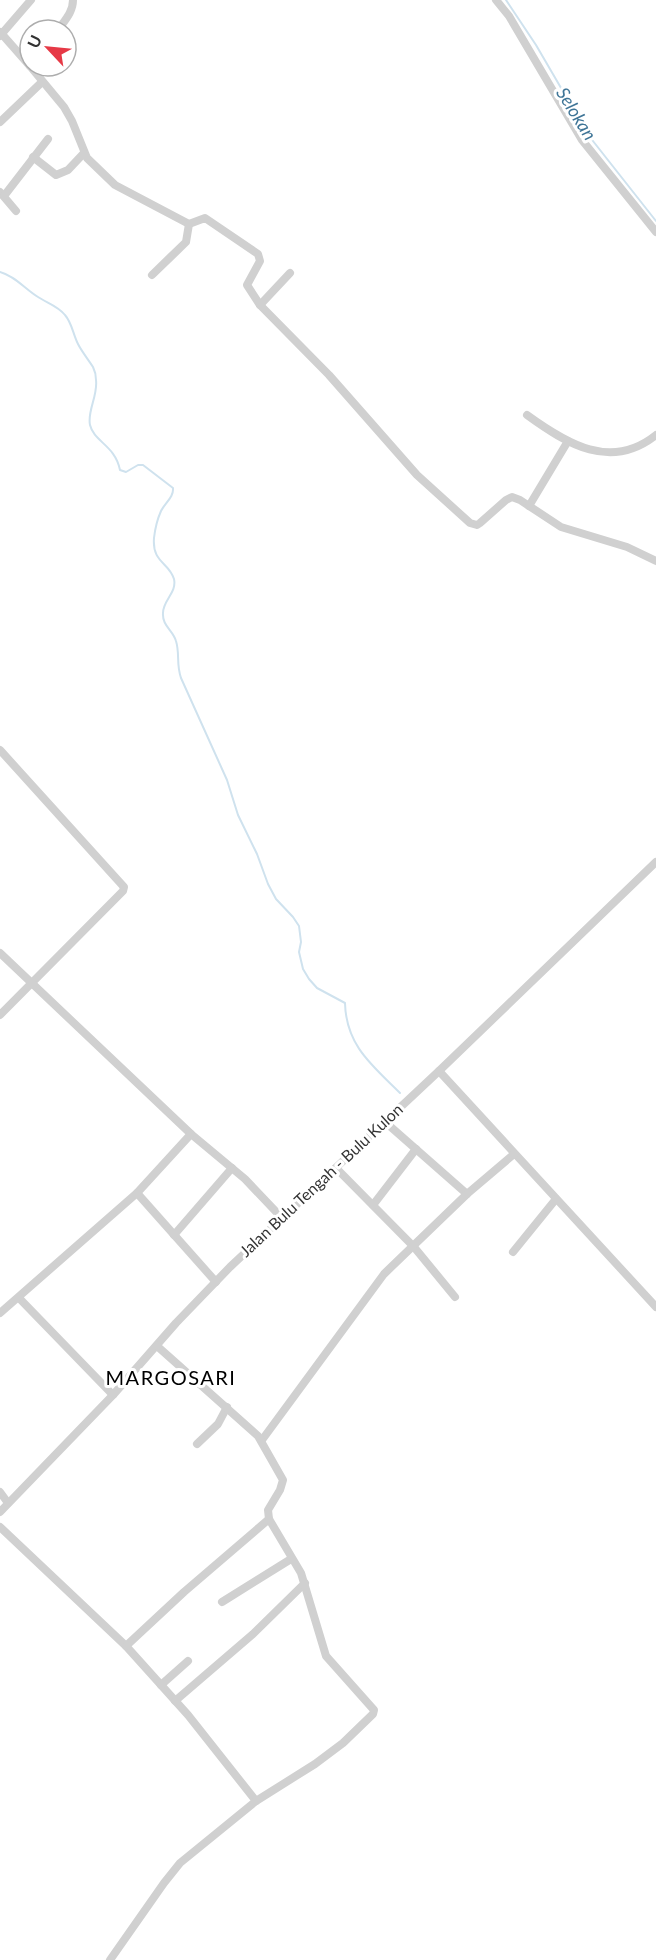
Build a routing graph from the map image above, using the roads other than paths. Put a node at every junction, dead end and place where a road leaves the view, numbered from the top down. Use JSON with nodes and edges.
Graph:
{"nodes":[{"id":1,"x":31,"y":0,"type":"edge"},
{"id":2,"x":73,"y":0,"type":"edge"},
{"id":3,"x":496,"y":0,"type":"edge"},
{"id":4,"x":67,"y":18,"type":"edge"},
{"id":5,"x":1,"y":34,"type":"edge"},
{"id":6,"x":18,"y":52,"type":"edge"},
{"id":7,"x":39,"y":78,"type":"edge"},
{"id":8,"x":42,"y":82,"type":"junction"},
{"id":9,"x":0,"y":122,"type":"edge"},
{"id":10,"x":48,"y":139,"type":"dead end"},
{"id":11,"x":84,"y":153,"type":"junction"},
{"id":12,"x":33,"y":157,"type":"junction"},
{"id":13,"x":2,"y":194,"type":"edge"},
{"id":14,"x":16,"y":211,"type":"dead end"},
{"id":15,"x":189,"y":224,"type":"junction"},
{"id":16,"x":656,"y":232,"type":"edge"},
{"id":17,"x":290,"y":273,"type":"dead end"},
{"id":18,"x":152,"y":275,"type":"dead end"},
{"id":19,"x":260,"y":304,"type":"junction"},
{"id":20,"x":527,"y":415,"type":"dead end"},
{"id":21,"x":656,"y":435,"type":"edge"},
{"id":22,"x":568,"y":441,"type":"junction"},
{"id":23,"x":529,"y":506,"type":"junction"},
{"id":24,"x":656,"y":561,"type":"edge"},
{"id":25,"x":0,"y":750,"type":"edge"},
{"id":26,"x":656,"y":862,"type":"edge"},
{"id":27,"x":0,"y":953,"type":"edge"},
{"id":28,"x":31,"y":983,"type":"junction"},
{"id":29,"x":0,"y":1015,"type":"edge"},
{"id":30,"x":439,"y":1071,"type":"junction"},
{"id":31,"x":384,"y":1121,"type":"junction"},
{"id":32,"x":191,"y":1134,"type":"junction"},
{"id":33,"x":416,"y":1149,"type":"junction"},
{"id":34,"x":514,"y":1154,"type":"junction"},
{"id":35,"x":232,"y":1168,"type":"junction"},
{"id":36,"x":336,"y":1168,"type":"junction"},
{"id":37,"x":137,"y":1193,"type":"junction"},
{"id":38,"x":467,"y":1194,"type":"junction"},
{"id":39,"x":556,"y":1199,"type":"junction"},
{"id":40,"x":373,"y":1205,"type":"junction"},
{"id":41,"x":282,"y":1218,"type":"junction"},
{"id":42,"x":174,"y":1236,"type":"junction"},
{"id":43,"x":414,"y":1247,"type":"junction"},
{"id":44,"x":513,"y":1252,"type":"dead end"},
{"id":45,"x":216,"y":1282,"type":"junction"},
{"id":46,"x":455,"y":1297,"type":"dead end"},
{"id":47,"x":19,"y":1298,"type":"junction"},
{"id":48,"x":656,"y":1307,"type":"edge"},
{"id":49,"x":0,"y":1313,"type":"edge"},
{"id":50,"x":157,"y":1346,"type":"junction"},
{"id":51,"x":113,"y":1395,"type":"junction"},
{"id":52,"x":227,"y":1407,"type":"junction"},
{"id":53,"x":262,"y":1440,"type":"junction"},
{"id":54,"x":197,"y":1444,"type":"dead end"},
{"id":55,"x":0,"y":1492,"type":"edge"},
{"id":56,"x":8,"y":1503,"type":"junction"},
{"id":57,"x":0,"y":1512,"type":"edge"},
{"id":58,"x":269,"y":1520,"type":"junction"},
{"id":59,"x":0,"y":1527,"type":"edge"},
{"id":60,"x":291,"y":1558,"type":"junction"},
{"id":61,"x":305,"y":1583,"type":"junction"},
{"id":62,"x":222,"y":1602,"type":"dead end"},
{"id":63,"x":126,"y":1646,"type":"junction"},
{"id":64,"x":188,"y":1661,"type":"dead end"},
{"id":65,"x":161,"y":1685,"type":"junction"},
{"id":66,"x":175,"y":1701,"type":"junction"},
{"id":67,"x":256,"y":1801,"type":"junction"},
{"id":68,"x":111,"y":1960,"type":"edge"}],
"edges":[{"from":1,"to":5,"type":"street"},
{"from":2,"to":4,"type":"street"},
{"from":3,"to":16,"type":"street"},
{"from":5,"to":6,"type":"street"},
{"from":7,"to":8,"type":"street"},
{"from":8,"to":9,"type":"street"},
{"from":8,"to":11,"type":"street"},
{"from":10,"to":12,"type":"street"},
{"from":11,"to":12,"type":"street"},
{"from":11,"to":15,"type":"street"},
{"from":12,"to":13,"type":"street"},
{"from":13,"to":14,"type":"street"},
{"from":15,"to":18,"type":"street"},
{"from":15,"to":19,"type":"street"},
{"from":17,"to":19,"type":"street"},
{"from":19,"to":23,"type":"street"},
{"from":20,"to":22,"type":"street"},
{"from":21,"to":22,"type":"street"},
{"from":22,"to":23,"type":"street"},
{"from":23,"to":24,"type":"street"},
{"from":25,"to":28,"type":"street"},
{"from":26,"to":30,"type":"street","name":"Jalan Bulu Tengah - Bulu Kulon"},
{"from":27,"to":28,"type":"street"},
{"from":28,"to":29,"type":"street"},
{"from":28,"to":32,"type":"street"},
{"from":30,"to":31,"type":"street","name":"Jalan Bulu Tengah - Bulu Kulon"},
{"from":30,"to":34,"type":"street"},
{"from":31,"to":33,"type":"street"},
{"from":31,"to":36,"type":"street","name":"Jalan Bulu Tengah - Bulu Kulon"},
{"from":32,"to":35,"type":"street"},
{"from":32,"to":37,"type":"street"},
{"from":33,"to":38,"type":"street"},
{"from":33,"to":40,"type":"street"},
{"from":34,"to":38,"type":"street"},
{"from":34,"to":39,"type":"street"},
{"from":35,"to":41,"type":"street"},
{"from":35,"to":42,"type":"street"},
{"from":36,"to":40,"type":"street"},
{"from":36,"to":41,"type":"street","name":"Jalan Bulu Tengah - Bulu Kulon"},
{"from":37,"to":42,"type":"street"},
{"from":37,"to":47,"type":"street"},
{"from":38,"to":43,"type":"street"},
{"from":39,"to":44,"type":"street"},
{"from":39,"to":48,"type":"street"},
{"from":40,"to":43,"type":"street"},
{"from":41,"to":45,"type":"street","name":"Jalan Bulu Tengah - Bulu Kulon"},
{"from":42,"to":45,"type":"street"},
{"from":43,"to":46,"type":"street"},
{"from":43,"to":53,"type":"street"},
{"from":45,"to":50,"type":"street","name":"Jalan Bulu Tengah - Bulu Kulon"},
{"from":47,"to":49,"type":"street"},
{"from":47,"to":51,"type":"street"},
{"from":50,"to":51,"type":"street","name":"Jalan Bulu Tengah - Bulu Kulon"},
{"from":50,"to":52,"type":"street"},
{"from":51,"to":56,"type":"street","name":"Jalan Bulu Tengah - Bulu Kulon"},
{"from":52,"to":53,"type":"street"},
{"from":52,"to":54,"type":"street"},
{"from":53,"to":58,"type":"street"},
{"from":55,"to":56,"type":"street"},
{"from":56,"to":57,"type":"street","name":"Jalan Bulu Tengah - Bulu Kulon"},
{"from":58,"to":60,"type":"street"},
{"from":58,"to":63,"type":"street"},
{"from":59,"to":63,"type":"street"},
{"from":60,"to":61,"type":"street"},
{"from":60,"to":62,"type":"street"},
{"from":61,"to":66,"type":"street"},
{"from":61,"to":67,"type":"street"},
{"from":63,"to":65,"type":"street"},
{"from":64,"to":65,"type":"street"},
{"from":65,"to":66,"type":"street"},
{"from":66,"to":67,"type":"street"},
{"from":67,"to":68,"type":"street"}]}
